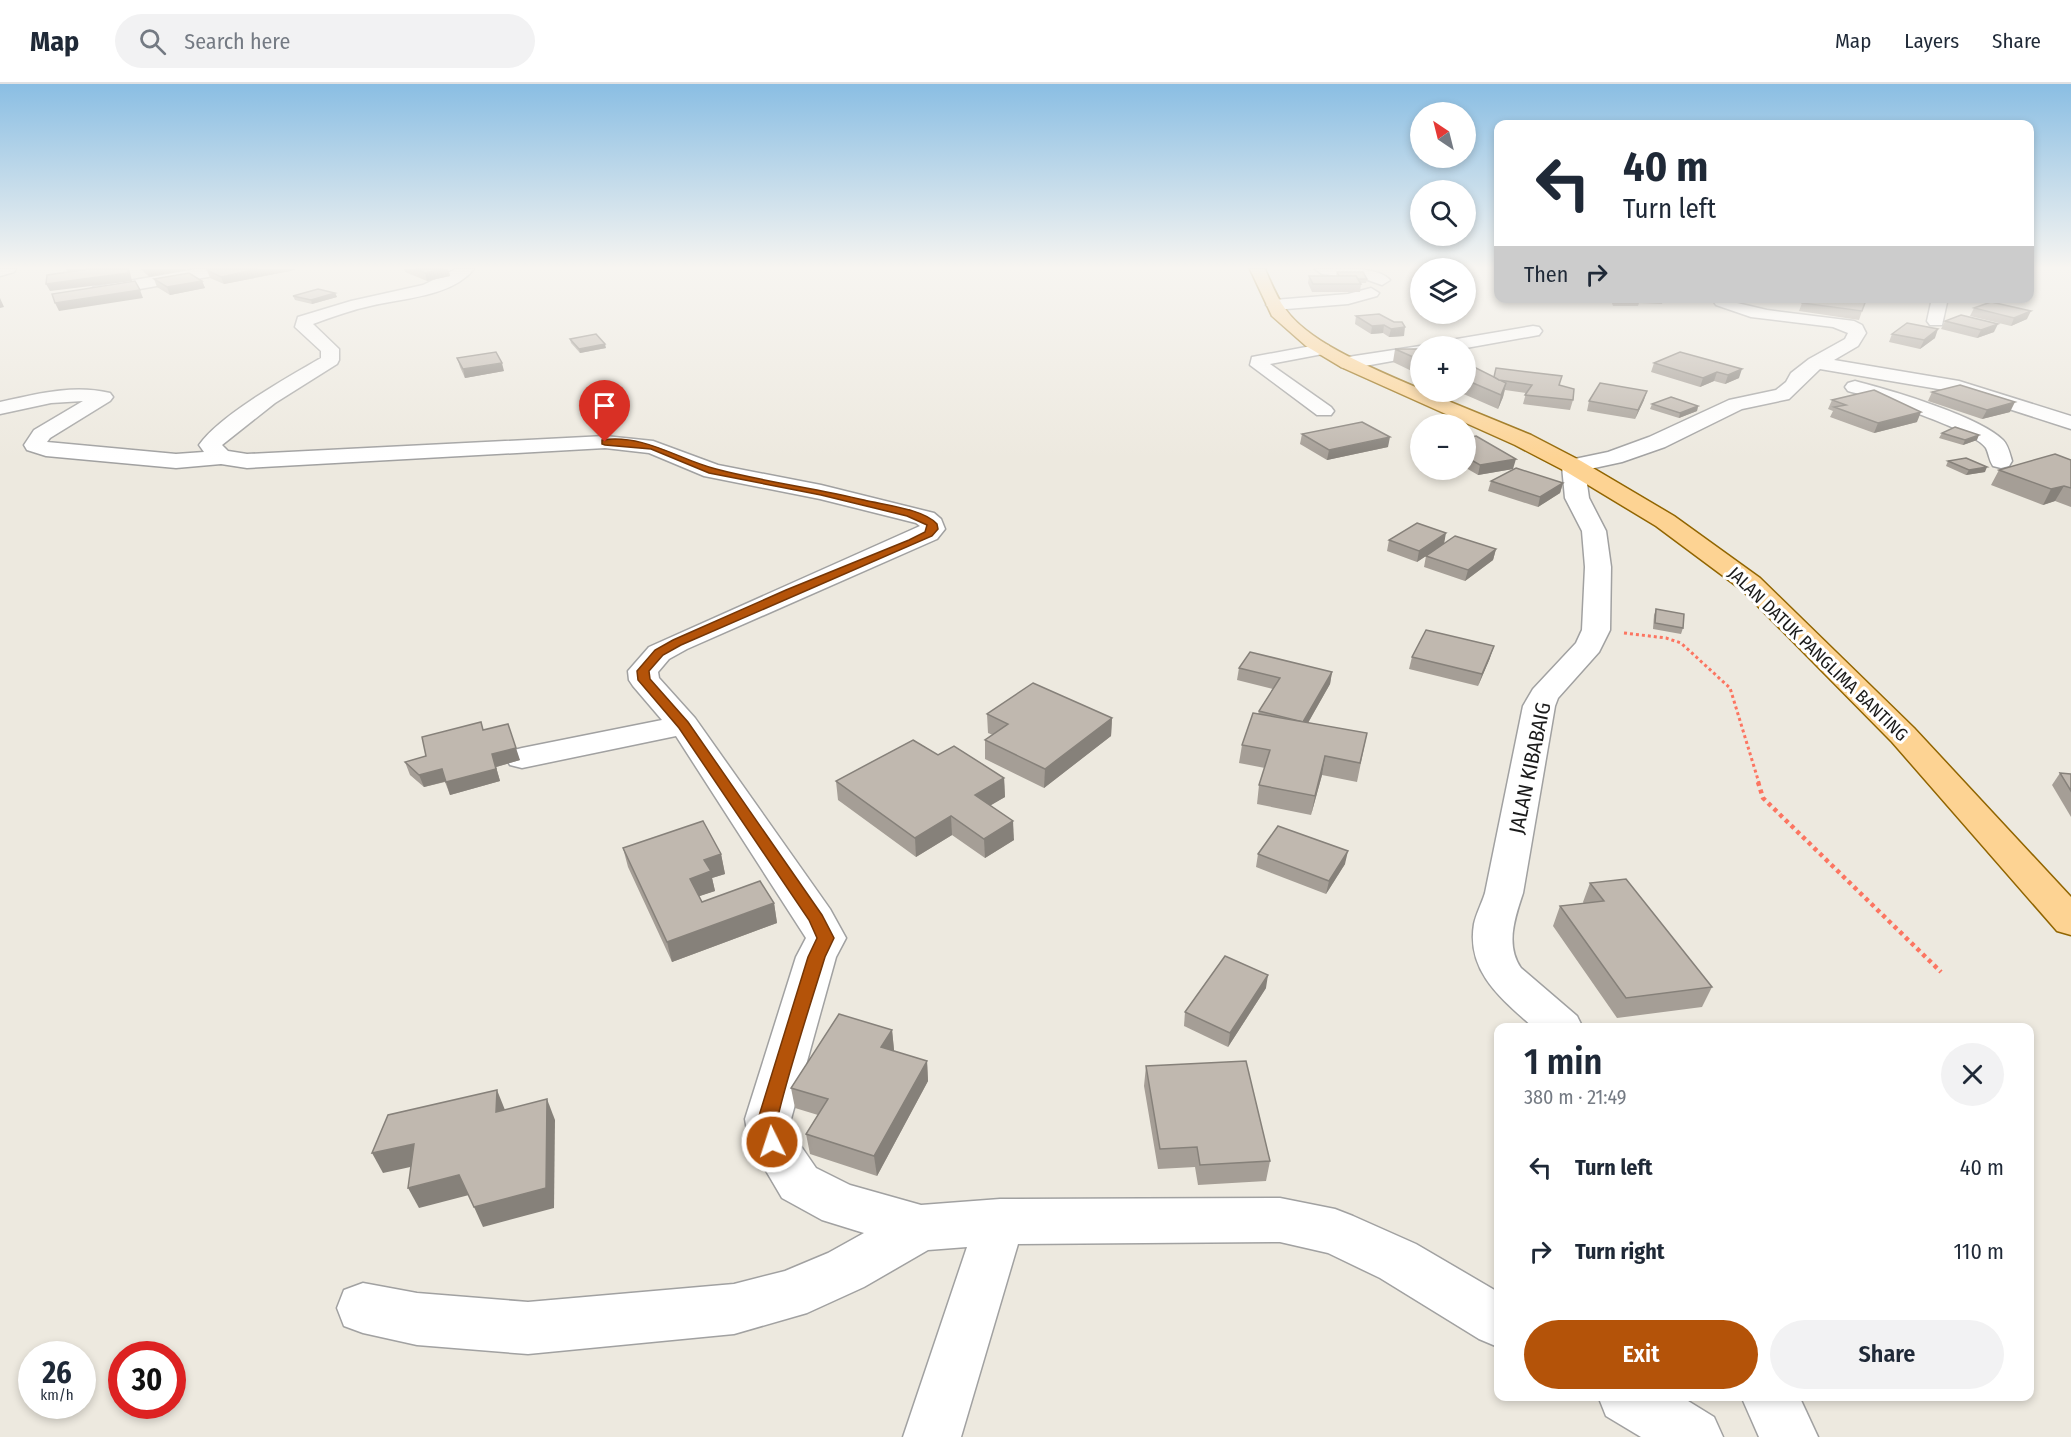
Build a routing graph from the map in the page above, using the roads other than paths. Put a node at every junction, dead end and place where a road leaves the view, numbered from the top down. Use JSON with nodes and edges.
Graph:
{"nodes":[{"id":1,"x":310,"y":332,"type":"edge"},
{"id":2,"x":1300,"y":332,"type":"edge"},
{"id":3,"x":1526,"y":332,"type":"edge"},
{"id":4,"x":1857,"y":332,"type":"edge"},
{"id":5,"x":1476,"y":341,"type":"edge"},
{"id":6,"x":1322,"y":349,"type":"junction"},
{"id":7,"x":1410,"y":353,"type":"edge"},
{"id":8,"x":1348,"y":363,"type":"junction"},
{"id":9,"x":1816,"y":363,"type":"junction"},
{"id":10,"x":1794,"y":385,"type":"junction"},
{"id":11,"x":0,"y":408,"type":"edge"},
{"id":12,"x":1324,"y":411,"type":"dead end"},
{"id":13,"x":2071,"y":423,"type":"edge"},
{"id":14,"x":221,"y":457,"type":"junction"},
{"id":15,"x":2001,"y":461,"type":"dead end"},
{"id":16,"x":1573,"y":466,"type":"junction"},
{"id":17,"x":684,"y":725,"type":"junction"},
{"id":18,"x":522,"y":758,"type":"dead end"},
{"id":19,"x":2071,"y":921,"type":"edge"},
{"id":20,"x":1556,"y":1023,"type":"edge"},
{"id":21,"x":1000,"y":1222,"type":"junction"},
{"id":22,"x":921,"y":1228,"type":"junction"},
{"id":23,"x":363,"y":1308,"type":"dead end"},
{"id":24,"x":1494,"y":1319,"type":"edge"},
{"id":25,"x":1634,"y":1401,"type":"edge"},
{"id":26,"x":1771,"y":1401,"type":"edge"},
{"id":27,"x":932,"y":1437,"type":"edge"},
{"id":28,"x":1694,"y":1437,"type":"edge"},
{"id":29,"x":1789,"y":1437,"type":"edge"}],
"edges":[{"from":1,"to":14,"type":"street"},
{"from":2,"to":6,"type":"main road","name":"JALAN DATUK PANGLIMA BANTING"},
{"from":3,"to":5,"type":"street"},
{"from":4,"to":9,"type":"street"},
{"from":6,"to":8,"type":"main road","name":"JALAN DATUK PANGLIMA BANTING"},
{"from":6,"to":12,"type":"street"},
{"from":7,"to":8,"type":"street"},
{"from":8,"to":16,"type":"main road","name":"JALAN DATUK PANGLIMA BANTING"},
{"from":9,"to":10,"type":"street"},
{"from":9,"to":13,"type":"street"},
{"from":10,"to":15,"type":"street"},
{"from":10,"to":16,"type":"street"},
{"from":11,"to":14,"type":"street"},
{"from":14,"to":17,"type":"street"},
{"from":16,"to":19,"type":"main road","name":"JALAN DATUK PANGLIMA BANTING"},
{"from":16,"to":20,"type":"street","name":"JALAN KIBABAIG"},
{"from":17,"to":18,"type":"street"},
{"from":17,"to":22,"type":"street"},
{"from":21,"to":22,"type":"street"},
{"from":21,"to":24,"type":"street"},
{"from":21,"to":27,"type":"street"},
{"from":22,"to":23,"type":"street"},
{"from":25,"to":28,"type":"street"},
{"from":26,"to":29,"type":"street"}]}
